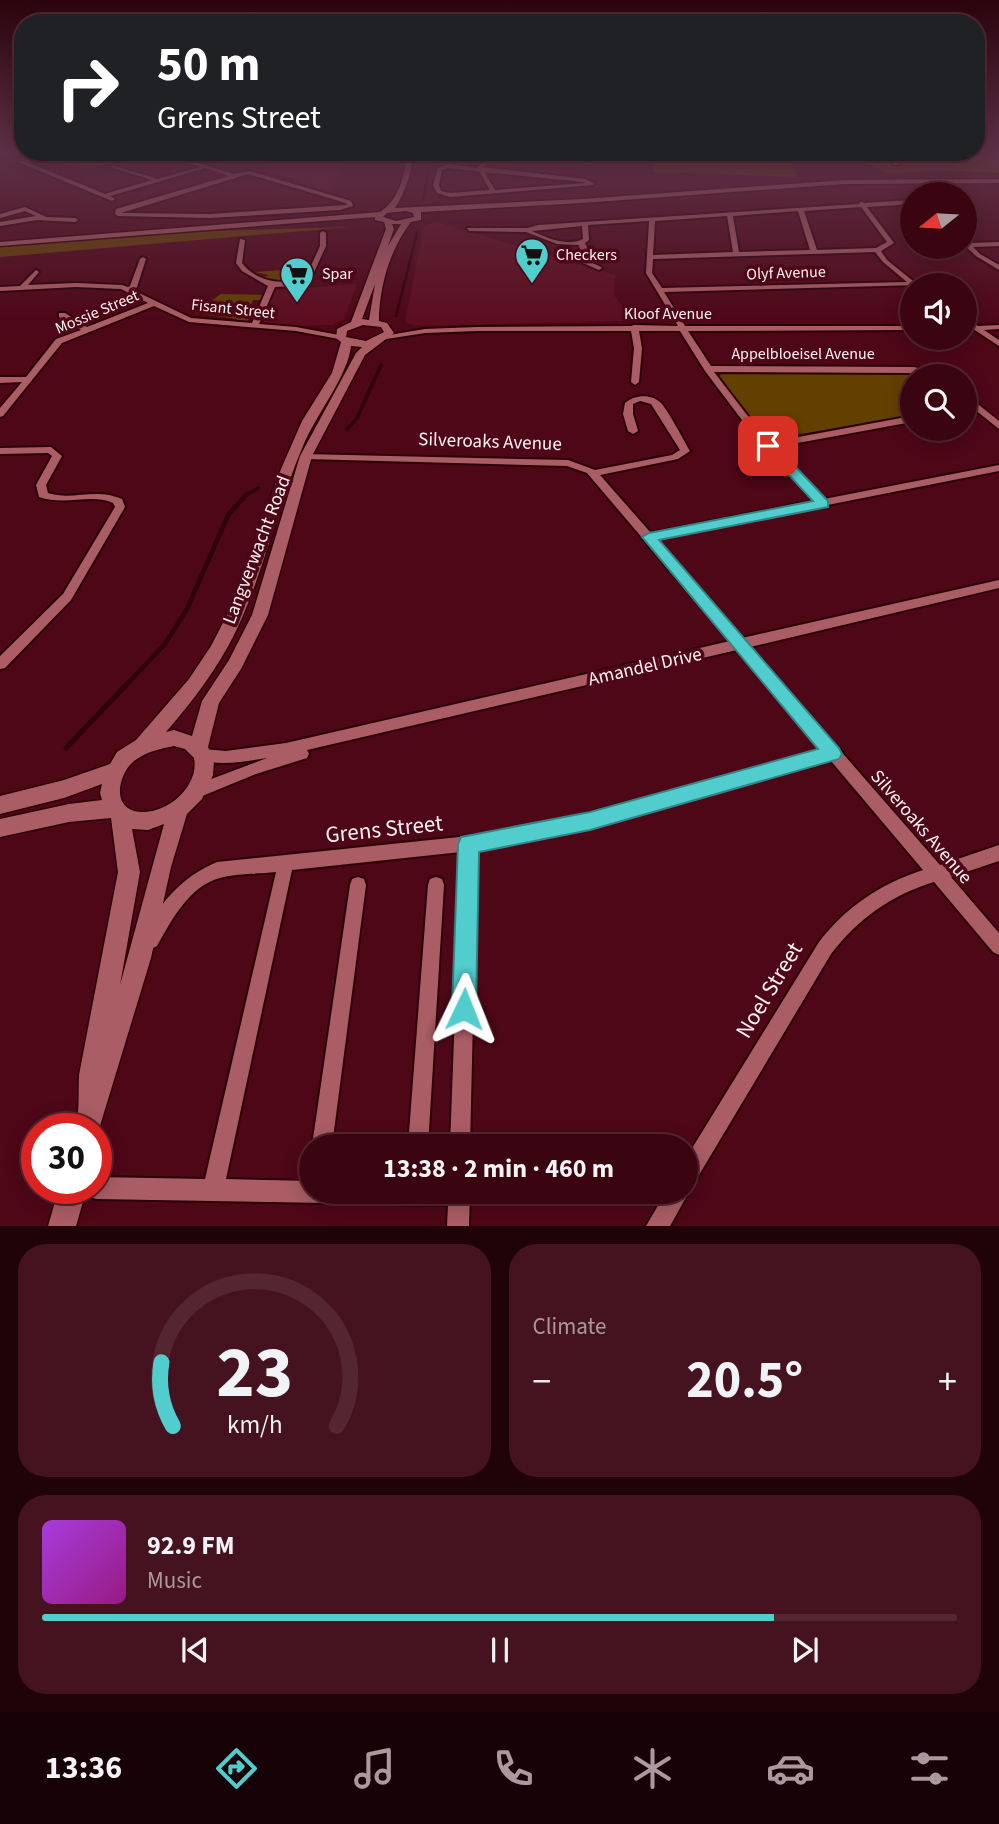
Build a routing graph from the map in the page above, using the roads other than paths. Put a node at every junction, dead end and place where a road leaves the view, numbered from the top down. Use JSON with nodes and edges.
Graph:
{"nodes":[{"id":1,"x":128,"y":207,"type":"edge"},
{"id":2,"x":342,"y":207,"type":"edge"},
{"id":3,"x":392,"y":207,"type":"edge"},
{"id":4,"x":447,"y":207,"type":"edge"},
{"id":5,"x":546,"y":207,"type":"edge"},
{"id":6,"x":809,"y":207,"type":"edge"},
{"id":7,"x":863,"y":207,"type":"edge"},
{"id":8,"x":800,"y":208,"type":"junction"},
{"id":9,"x":408,"y":209,"type":"junction"},
{"id":10,"x":390,"y":210,"type":"junction"},
{"id":11,"x":730,"y":214,"type":"junction"},
{"id":12,"x":0,"y":216,"type":"edge"},
{"id":13,"x":40,"y":219,"type":"junction"},
{"id":14,"x":383,"y":219,"type":"junction"},
{"id":15,"x":652,"y":219,"type":"junction"},
{"id":16,"x":75,"y":220,"type":"dead end"},
{"id":17,"x":411,"y":221,"type":"junction"},
{"id":18,"x":0,"y":224,"type":"edge"},
{"id":19,"x":586,"y":224,"type":"junction"},
{"id":20,"x":469,"y":229,"type":"dead end"},
{"id":21,"x":528,"y":230,"type":"junction"},
{"id":22,"x":323,"y":233,"type":"dead end"},
{"id":23,"x":242,"y":240,"type":"dead end"},
{"id":24,"x":977,"y":243,"type":"edge"},
{"id":25,"x":0,"y":244,"type":"edge"},
{"id":26,"x":582,"y":244,"type":"junction"},
{"id":27,"x":999,"y":244,"type":"edge"},
{"id":28,"x":877,"y":250,"type":"junction"},
{"id":29,"x":814,"y":251,"type":"junction"},
{"id":30,"x":736,"y":254,"type":"junction"},
{"id":31,"x":977,"y":254,"type":"edge"},
{"id":32,"x":650,"y":257,"type":"junction"},
{"id":33,"x":143,"y":259,"type":"dead end"},
{"id":34,"x":599,"y":268,"type":"dead end"},
{"id":35,"x":999,"y":268,"type":"edge"},
{"id":36,"x":36,"y":272,"type":"dead end"},
{"id":37,"x":900,"y":273,"type":"edge"},
{"id":38,"x":900,"y":284,"type":"edge"},
{"id":39,"x":272,"y":285,"type":"junction"},
{"id":40,"x":23,"y":287,"type":"junction"},
{"id":41,"x":0,"y":289,"type":"edge"},
{"id":42,"x":129,"y":289,"type":"junction"},
{"id":43,"x":659,"y":290,"type":"junction"},
{"id":44,"x":154,"y":303,"type":"junction"},
{"id":45,"x":62,"y":315,"type":"dead end"},
{"id":46,"x":374,"y":322,"type":"junction"},
{"id":47,"x":254,"y":326,"type":"junction"},
{"id":48,"x":387,"y":327,"type":"junction"},
{"id":49,"x":634,"y":327,"type":"junction"},
{"id":50,"x":682,"y":327,"type":"junction"},
{"id":51,"x":999,"y":327,"type":"edge"},
{"id":52,"x":900,"y":328,"type":"edge"},
{"id":53,"x":977,"y":328,"type":"joint"},
{"id":54,"x":85,"y":330,"type":"junction"},
{"id":55,"x":425,"y":331,"type":"junction"},
{"id":56,"x":347,"y":332,"type":"junction"},
{"id":57,"x":378,"y":341,"type":"junction"},
{"id":58,"x":999,"y":344,"type":"edge"},
{"id":59,"x":708,"y":369,"type":"junction"},
{"id":60,"x":900,"y":370,"type":"edge"},
{"id":61,"x":28,"y":379,"type":"junction"},
{"id":62,"x":0,"y":380,"type":"edge"},
{"id":63,"x":635,"y":382,"type":"dead end"},
{"id":64,"x":978,"y":408,"type":"edge"},
{"id":65,"x":0,"y":414,"type":"edge"},
{"id":66,"x":900,"y":421,"type":"edge"},
{"id":67,"x":999,"y":426,"type":"edge"},
{"id":68,"x":633,"y":431,"type":"dead end"},
{"id":69,"x":768,"y":446,"type":"junction"},
{"id":70,"x":0,"y":451,"type":"edge"},
{"id":71,"x":306,"y":456,"type":"junction"},
{"id":72,"x":999,"y":468,"type":"edge"},
{"id":73,"x":593,"y":473,"type":"junction"},
{"id":74,"x":823,"y":504,"type":"junction"},
{"id":75,"x":649,"y":537,"type":"junction"},
{"id":76,"x":999,"y":583,"type":"edge"},
{"id":77,"x":740,"y":645,"type":"junction"},
{"id":78,"x":0,"y":664,"type":"edge"},
{"id":79,"x":372,"y":730,"type":"junction"},
{"id":80,"x":143,"y":745,"type":"junction"},
{"id":81,"x":200,"y":751,"type":"junction"},
{"id":82,"x":833,"y":754,"type":"junction"},
{"id":83,"x":115,"y":770,"type":"junction"},
{"id":84,"x":195,"y":792,"type":"junction"},
{"id":85,"x":0,"y":805,"type":"edge"},
{"id":86,"x":178,"y":808,"type":"junction"},
{"id":87,"x":116,"y":811,"type":"junction"},
{"id":88,"x":0,"y":828,"type":"edge"},
{"id":89,"x":469,"y":844,"type":"junction"},
{"id":90,"x":999,"y":853,"type":"edge"},
{"id":91,"x":286,"y":862,"type":"junction"},
{"id":92,"x":937,"y":875,"type":"junction"},
{"id":93,"x":358,"y":885,"type":"dead end"},
{"id":94,"x":436,"y":885,"type":"dead end"},
{"id":95,"x":999,"y":947,"type":"edge"},
{"id":96,"x":140,"y":958,"type":"junction"},
{"id":97,"x":90,"y":1113,"type":"edge"},
{"id":98,"x":93,"y":1113,"type":"edge"},
{"id":99,"x":324,"y":1134,"type":"edge"},
{"id":100,"x":419,"y":1134,"type":"edge"},
{"id":101,"x":460,"y":1134,"type":"edge"},
{"id":102,"x":698,"y":1158,"type":"edge"},
{"id":103,"x":112,"y":1188,"type":"edge"},
{"id":104,"x":213,"y":1190,"type":"junction"},
{"id":105,"x":299,"y":1192,"type":"edge"},
{"id":106,"x":68,"y":1204,"type":"edge"},
{"id":107,"x":459,"y":1204,"type":"edge"},
{"id":108,"x":671,"y":1204,"type":"edge"},
{"id":109,"x":62,"y":1226,"type":"edge"},
{"id":110,"x":458,"y":1226,"type":"edge"},
{"id":111,"x":657,"y":1226,"type":"edge"}],
"edges":[{"from":1,"to":2,"type":"street"},
{"from":3,"to":10,"type":"street"},
{"from":4,"to":9,"type":"street"},
{"from":5,"to":17,"type":"street"},
{"from":6,"to":8,"type":"street"},
{"from":7,"to":28,"type":"street"},
{"from":8,"to":11,"type":"street"},
{"from":8,"to":29,"type":"street"},
{"from":9,"to":10,"type":"street"},
{"from":9,"to":17,"type":"street"},
{"from":10,"to":14,"type":"street"},
{"from":11,"to":15,"type":"street"},
{"from":11,"to":30,"type":"street"},
{"from":12,"to":13,"type":"street"},
{"from":13,"to":16,"type":"street"},
{"from":13,"to":18,"type":"street"},
{"from":14,"to":17,"type":"street"},
{"from":14,"to":25,"type":"street"},
{"from":14,"to":56,"type":"street","name":"Langverwacht Road"},
{"from":15,"to":19,"type":"street"},
{"from":15,"to":32,"type":"street"},
{"from":17,"to":46,"type":"street"},
{"from":19,"to":21,"type":"street"},
{"from":19,"to":26,"type":"street"},
{"from":20,"to":21,"type":"street"},
{"from":21,"to":26,"type":"street"},
{"from":22,"to":39,"type":"street"},
{"from":23,"to":39,"type":"street"},
{"from":24,"to":27,"type":"street"},
{"from":26,"to":34,"type":"street"},
{"from":28,"to":29,"type":"street"},
{"from":28,"to":37,"type":"street"},
{"from":29,"to":30,"type":"street"},
{"from":30,"to":32,"type":"street"},
{"from":31,"to":35,"type":"street"},
{"from":32,"to":43,"type":"street"},
{"from":33,"to":42,"type":"street"},
{"from":36,"to":40,"type":"street"},
{"from":38,"to":43,"type":"street","name":"Olyf Avenue"},
{"from":39,"to":47,"type":"street"},
{"from":40,"to":41,"type":"street","name":"Fisant Street"},
{"from":40,"to":42,"type":"street","name":"Fisant Street"},
{"from":42,"to":44,"type":"street","name":"Fisant Street"},
{"from":43,"to":50,"type":"street"},
{"from":44,"to":47,"type":"street","name":"Fisant Street"},
{"from":44,"to":54,"type":"street","name":"Mossie Street"},
{"from":45,"to":54,"type":"street"},
{"from":46,"to":48,"type":"street"},
{"from":46,"to":56,"type":"street"},
{"from":47,"to":56,"type":"street","name":"Fisant Street"},
{"from":48,"to":55,"type":"street","name":"Kloof Avenue"},
{"from":48,"to":57,"type":"street","name":"Langverwacht Road"},
{"from":49,"to":50,"type":"street","name":"Kloof Avenue"},
{"from":49,"to":55,"type":"street","name":"Kloof Avenue"},
{"from":49,"to":63,"type":"street"},
{"from":50,"to":52,"type":"street","name":"Kloof Avenue"},
{"from":50,"to":59,"type":"street"},
{"from":51,"to":53,"type":"street"},
{"from":53,"to":58,"type":"street"},
{"from":54,"to":61,"type":"street","name":"Mossie Street"},
{"from":55,"to":57,"type":"street","name":"Kloof Avenue"},
{"from":56,"to":57,"type":"street"},
{"from":56,"to":80,"type":"street","name":"Langverwacht Road"},
{"from":57,"to":71,"type":"street","name":"Langverwacht Road"},
{"from":59,"to":60,"type":"street","name":"Appelbloeisel Avenue"},
{"from":59,"to":69,"type":"street"},
{"from":61,"to":62,"type":"street"},
{"from":61,"to":65,"type":"street","name":"Mossie Street"},
{"from":64,"to":67,"type":"street"},
{"from":66,"to":69,"type":"street"},
{"from":68,"to":73,"type":"street"},
{"from":69,"to":74,"type":"street"},
{"from":70,"to":78,"type":"street"},
{"from":71,"to":73,"type":"street","name":"Silveroaks Avenue"},
{"from":71,"to":81,"type":"street","name":"Langverwacht Road"},
{"from":72,"to":74,"type":"street"},
{"from":73,"to":75,"type":"street","name":"Silveroaks Avenue"},
{"from":74,"to":75,"type":"street"},
{"from":75,"to":77,"type":"street","name":"Silveroaks Avenue"},
{"from":76,"to":77,"type":"street","name":"Amandel Drive"},
{"from":77,"to":79,"type":"street","name":"Amandel Drive"},
{"from":77,"to":82,"type":"street","name":"Silveroaks Avenue"},
{"from":79,"to":81,"type":"street","name":"Amandel Drive"},
{"from":79,"to":84,"type":"street","name":"Amandel Drive"},
{"from":80,"to":81,"type":"street"},
{"from":80,"to":83,"type":"street"},
{"from":81,"to":84,"type":"street"},
{"from":82,"to":89,"type":"street","name":"Grens Street"},
{"from":82,"to":92,"type":"street","name":"Silveroaks Avenue"},
{"from":83,"to":85,"type":"street"},
{"from":83,"to":87,"type":"street"},
{"from":84,"to":86,"type":"street"},
{"from":86,"to":87,"type":"street"},
{"from":86,"to":96,"type":"street"},
{"from":87,"to":88,"type":"street"},
{"from":87,"to":97,"type":"street"},
{"from":89,"to":91,"type":"street","name":"Grens Street"},
{"from":89,"to":101,"type":"street"},
{"from":90,"to":92,"type":"street"},
{"from":91,"to":96,"type":"street","name":"Grens Street"},
{"from":91,"to":104,"type":"street"},
{"from":92,"to":95,"type":"street","name":"Silveroaks Avenue"},
{"from":92,"to":102,"type":"street","name":"Noel Street"},
{"from":93,"to":99,"type":"street"},
{"from":94,"to":100,"type":"street"},
{"from":96,"to":98,"type":"street"},
{"from":103,"to":104,"type":"street"},
{"from":104,"to":105,"type":"street"},
{"from":106,"to":109,"type":"street"},
{"from":107,"to":110,"type":"street"},
{"from":108,"to":111,"type":"street"}]}
